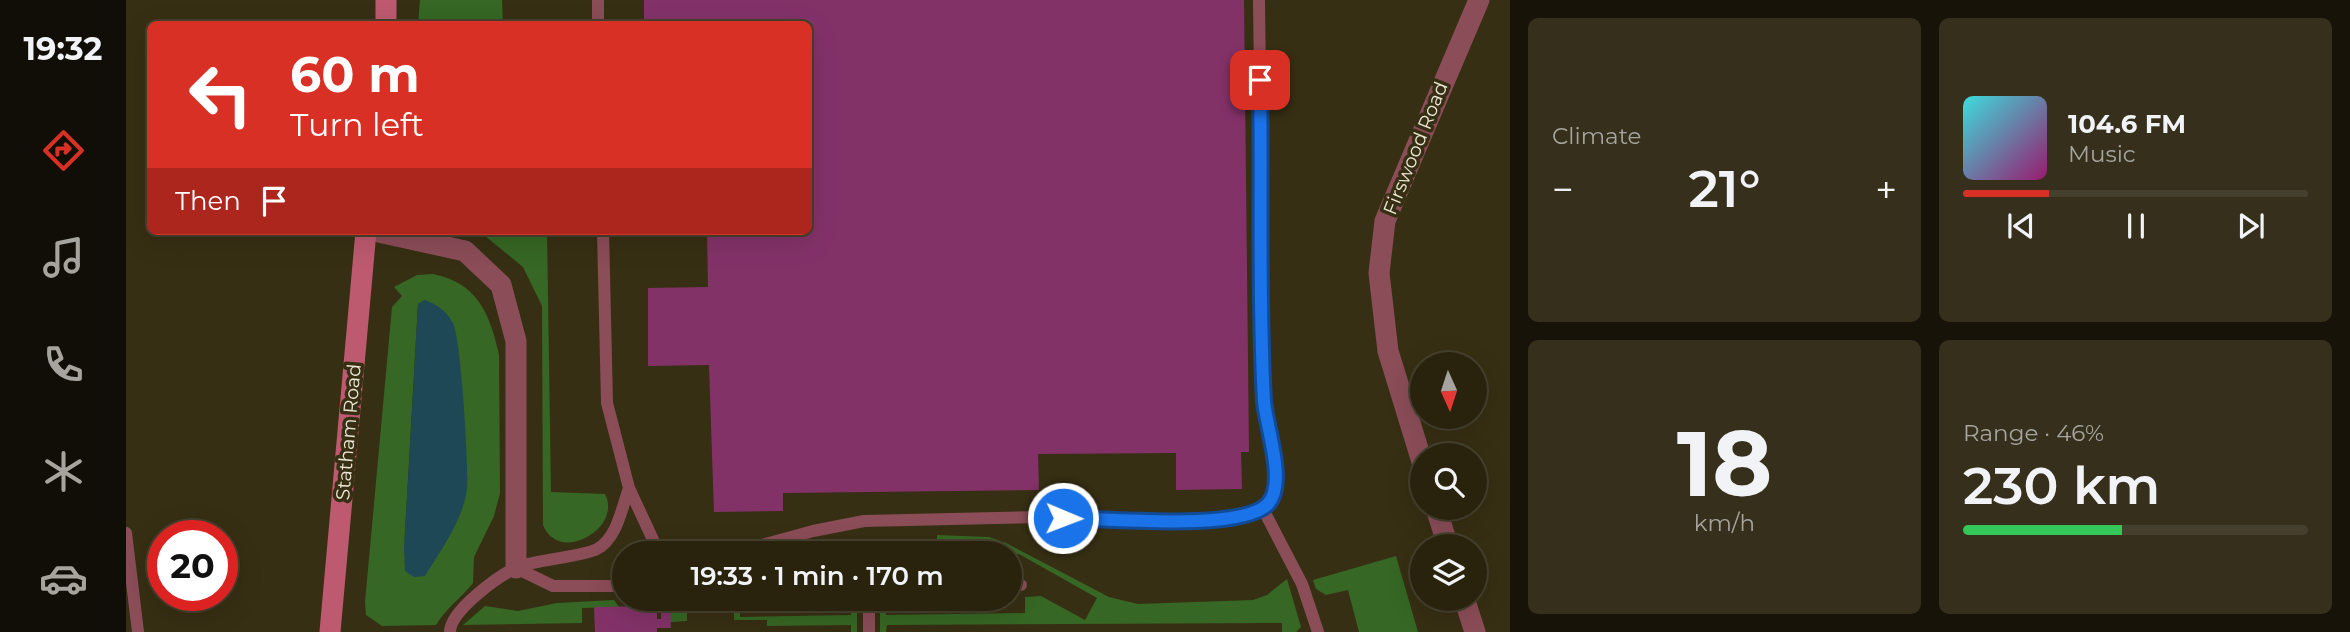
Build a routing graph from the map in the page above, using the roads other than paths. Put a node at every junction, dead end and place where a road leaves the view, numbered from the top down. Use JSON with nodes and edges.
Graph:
{"nodes":[{"id":1,"x":386,"y":0,"type":"edge"},
{"id":2,"x":598,"y":0,"type":"edge"},
{"id":3,"x":1259,"y":0,"type":"edge"},
{"id":4,"x":1479,"y":0,"type":"edge"},
{"id":5,"x":386,"y":21,"type":"edge"},
{"id":6,"x":598,"y":21,"type":"edge"},
{"id":7,"x":366,"y":235,"type":"edge"},
{"id":8,"x":392,"y":235,"type":"edge"},
{"id":9,"x":603,"y":235,"type":"edge"},
{"id":10,"x":1416,"y":443,"type":"edge"},
{"id":11,"x":629,"y":488,"type":"junction"},
{"id":12,"x":1262,"y":507,"type":"junction"},
{"id":13,"x":126,"y":533,"type":"edge"},
{"id":14,"x":654,"y":541,"type":"edge"},
{"id":15,"x":777,"y":541,"type":"edge"},
{"id":16,"x":516,"y":568,"type":"junction"},
{"id":17,"x":612,"y":586,"type":"edge"},
{"id":18,"x":869,"y":611,"type":"edge"},
{"id":19,"x":1468,"y":611,"type":"edge"},
{"id":20,"x":138,"y":632,"type":"edge"},
{"id":21,"x":330,"y":632,"type":"edge"},
{"id":22,"x":450,"y":632,"type":"edge"},
{"id":23,"x":869,"y":632,"type":"edge"},
{"id":24,"x":1318,"y":632,"type":"edge"},
{"id":25,"x":1475,"y":632,"type":"edge"}],
"edges":[{"from":1,"to":5,"type":"street"},
{"from":2,"to":6,"type":"lane"},
{"from":3,"to":12,"type":"lane"},
{"from":4,"to":10,"type":"street","name":"Firswood Road"},
{"from":7,"to":21,"type":"street","name":"Statham Road"},
{"from":8,"to":16,"type":"street"},
{"from":9,"to":11,"type":"lane"},
{"from":11,"to":14,"type":"lane"},
{"from":11,"to":16,"type":"lane"},
{"from":12,"to":15,"type":"lane"},
{"from":12,"to":24,"type":"lane"},
{"from":13,"to":20,"type":"lane"},
{"from":16,"to":17,"type":"lane"},
{"from":16,"to":22,"type":"lane"},
{"from":18,"to":23,"type":"lane"},
{"from":19,"to":25,"type":"street"}]}
